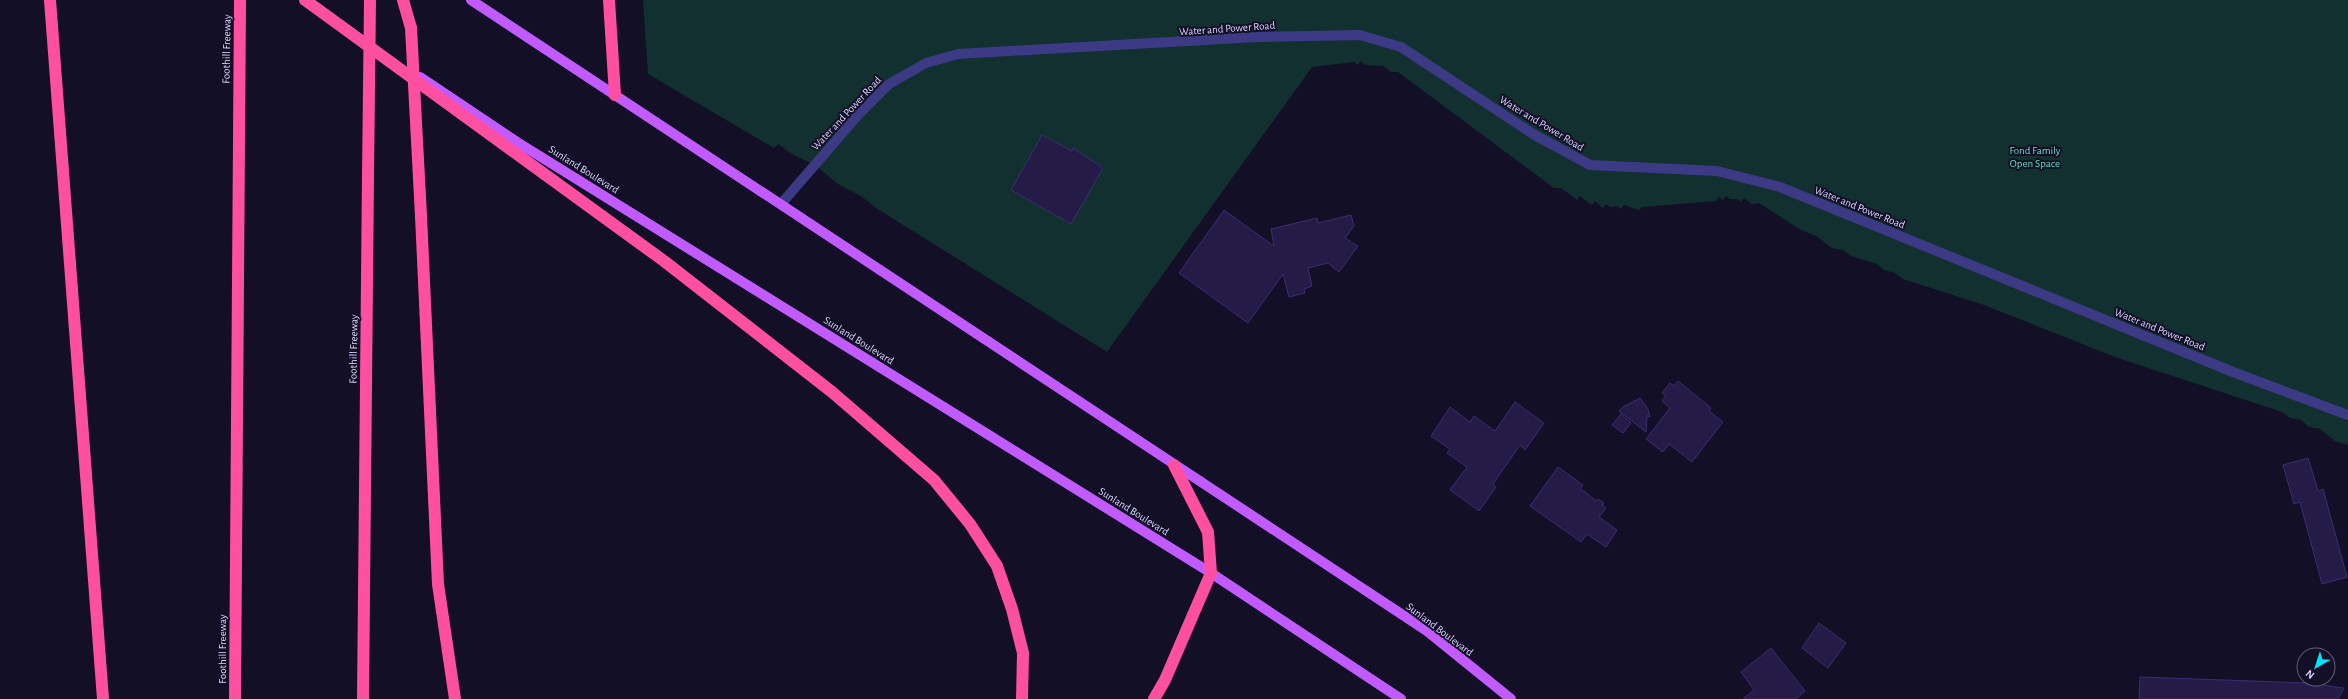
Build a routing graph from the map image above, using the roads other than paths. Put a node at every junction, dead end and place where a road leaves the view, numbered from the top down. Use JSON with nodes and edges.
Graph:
{"nodes":[{"id":1,"x":50,"y":0,"type":"edge"},
{"id":2,"x":305,"y":0,"type":"edge"},
{"id":3,"x":370,"y":0,"type":"edge"},
{"id":4,"x":403,"y":0,"type":"edge"},
{"id":5,"x":471,"y":0,"type":"edge"},
{"id":6,"x":609,"y":0,"type":"edge"},
{"id":7,"x":239,"y":3,"type":"edge"},
{"id":8,"x":615,"y":95,"type":"junction"},
{"id":9,"x":781,"y":204,"type":"junction"},
{"id":10,"x":2348,"y":415,"type":"edge"},
{"id":11,"x":1174,"y":465,"type":"junction"},
{"id":12,"x":1211,"y":573,"type":"junction"},
{"id":13,"x":103,"y":699,"type":"edge"},
{"id":14,"x":235,"y":699,"type":"edge"},
{"id":15,"x":363,"y":699,"type":"edge"},
{"id":16,"x":455,"y":699,"type":"edge"},
{"id":17,"x":1022,"y":699,"type":"edge"},
{"id":18,"x":1154,"y":699,"type":"edge"},
{"id":19,"x":1401,"y":699,"type":"edge"},
{"id":20,"x":1511,"y":699,"type":"edge"}],
"edges":[{"from":1,"to":13,"type":"highway"},
{"from":2,"to":12,"type":"main road","name":"Sunland Boulevard"},
{"from":2,"to":17,"type":"highway"},
{"from":3,"to":15,"type":"highway","name":"Foothill Freeway","bridge":true},
{"from":4,"to":16,"type":"highway","bridge":true},
{"from":5,"to":8,"type":"main road","name":"Sunland Boulevard"},
{"from":6,"to":8,"type":"highway"},
{"from":7,"to":14,"type":"highway","name":"Foothill Freeway"},
{"from":8,"to":9,"type":"main road","name":"Sunland Boulevard"},
{"from":9,"to":10,"type":"street","name":"Water and Power Road"},
{"from":9,"to":11,"type":"main road","name":"Sunland Boulevard"},
{"from":11,"to":12,"type":"highway"},
{"from":11,"to":20,"type":"main road","name":"Sunland Boulevard"},
{"from":12,"to":18,"type":"highway"},
{"from":12,"to":19,"type":"main road","name":"Sunland Boulevard"}]}
